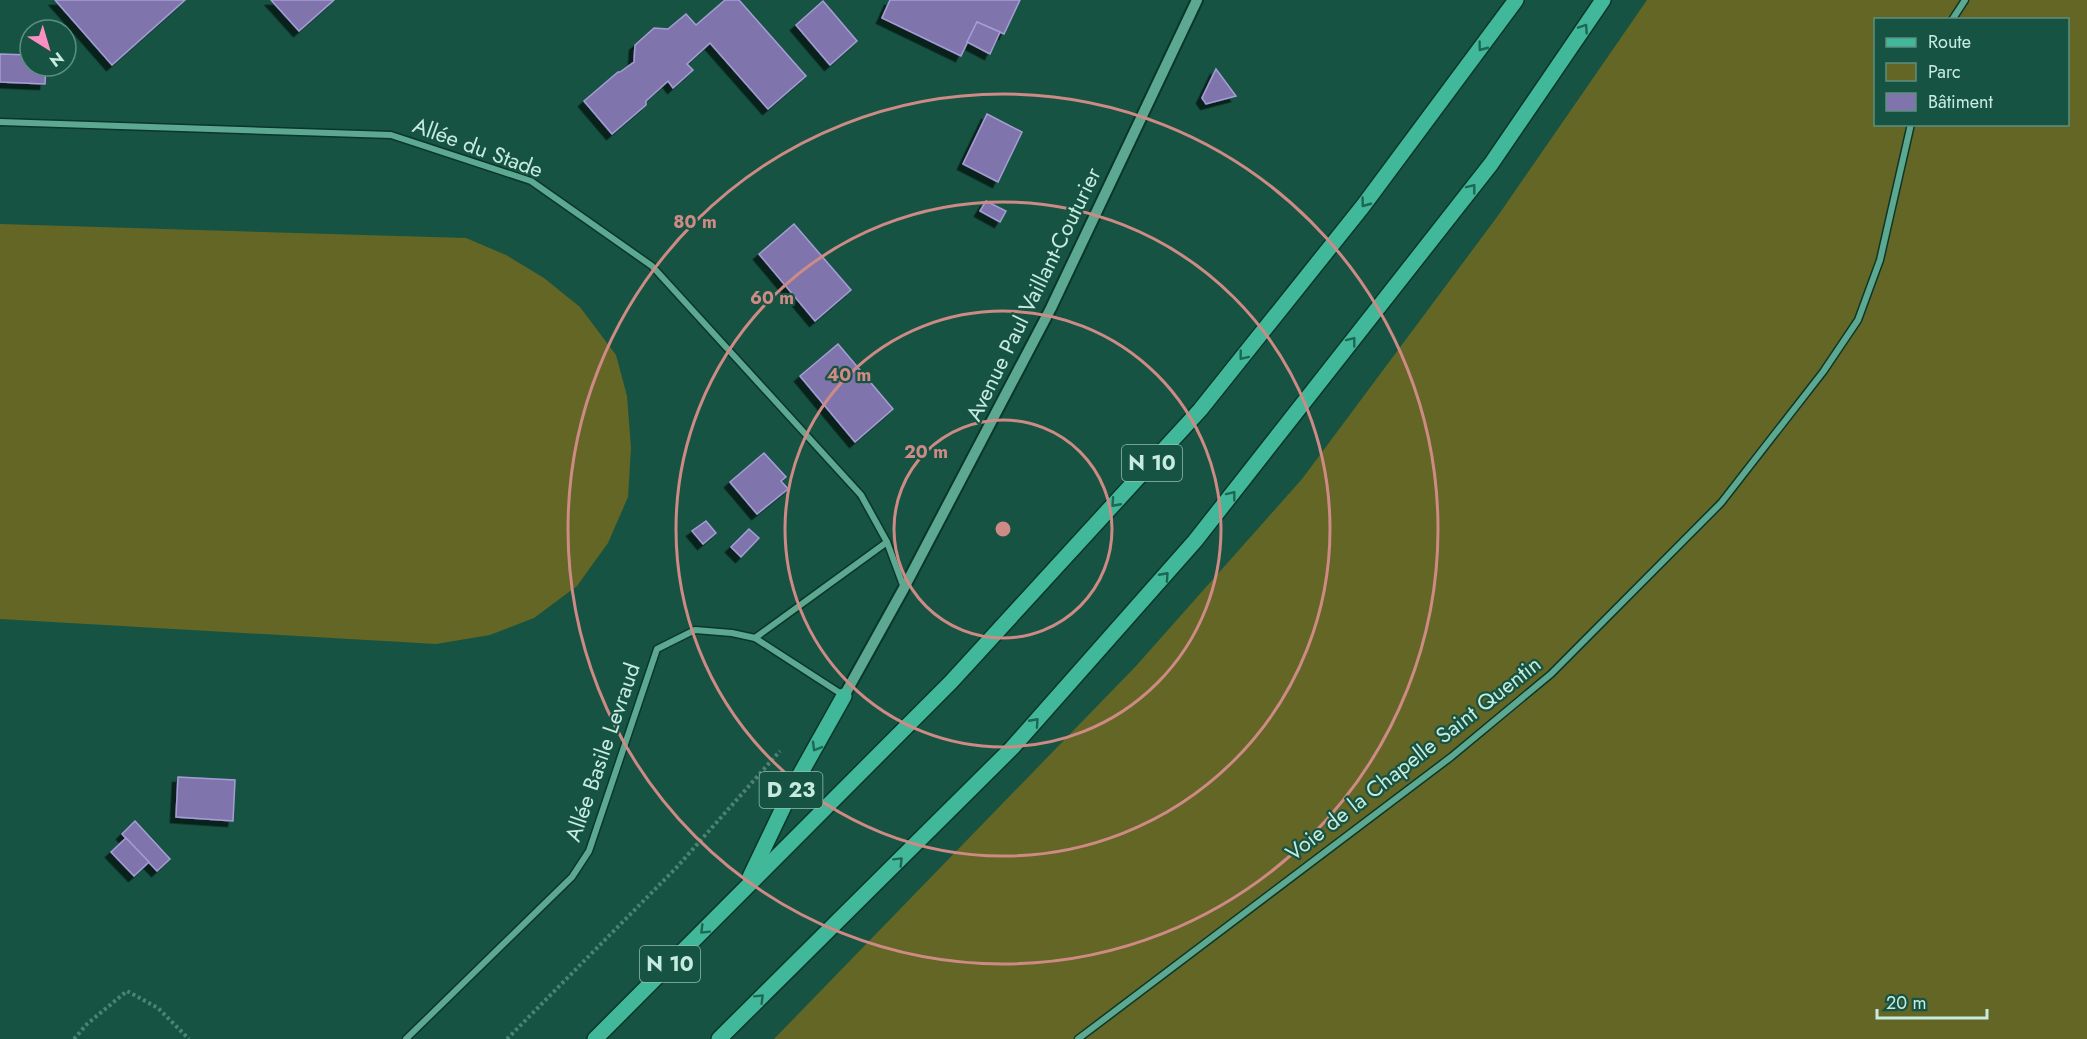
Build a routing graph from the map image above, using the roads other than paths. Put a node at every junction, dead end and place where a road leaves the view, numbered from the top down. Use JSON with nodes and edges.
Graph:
{"nodes":[{"id":1,"x":1197,"y":0,"type":"edge"},
{"id":2,"x":1516,"y":0,"type":"edge"},
{"id":3,"x":1603,"y":0,"type":"edge"},
{"id":4,"x":1965,"y":0,"type":"edge"},
{"id":5,"x":1953,"y":18,"type":"edge"},
{"id":6,"x":0,"y":122,"type":"edge"},
{"id":7,"x":1911,"y":126,"type":"edge"},
{"id":8,"x":887,"y":542,"type":"junction"},
{"id":9,"x":904,"y":588,"type":"junction"},
{"id":10,"x":754,"y":638,"type":"junction"},
{"id":11,"x":844,"y":696,"type":"junction"},
{"id":12,"x":745,"y":888,"type":"junction"},
{"id":13,"x":406,"y":1039,"type":"edge"},
{"id":14,"x":595,"y":1039,"type":"edge"},
{"id":15,"x":719,"y":1039,"type":"edge"},
{"id":16,"x":1078,"y":1039,"type":"edge"}],
"edges":[{"from":1,"to":9,"type":"street","name":"Avenue Paul Vaillant-Couturier","number":"D 23"},
{"from":2,"to":12,"type":"main road","number":"N 10","one_way":true},
{"from":15,"to":3,"type":"main road","one_way":true},
{"from":4,"to":5,"type":"street"},
{"from":6,"to":8,"type":"street","name":"Allée du Stade"},
{"from":7,"to":16,"type":"street","name":"Voie de la Chapelle Saint Quentin"},
{"from":8,"to":9,"type":"street","name":"Allée du Stade"},
{"from":8,"to":10,"type":"street"},
{"from":9,"to":11,"type":"street","name":"Avenue Paul Vaillant-Couturier","number":"D 23"},
{"from":10,"to":11,"type":"street","name":"Allée Basile Levraud"},
{"from":10,"to":13,"type":"street","name":"Allée Basile Levraud"},
{"from":11,"to":12,"type":"main road","number":"D 23","one_way":true},
{"from":12,"to":14,"type":"main road","number":"N 10","one_way":true}]}
